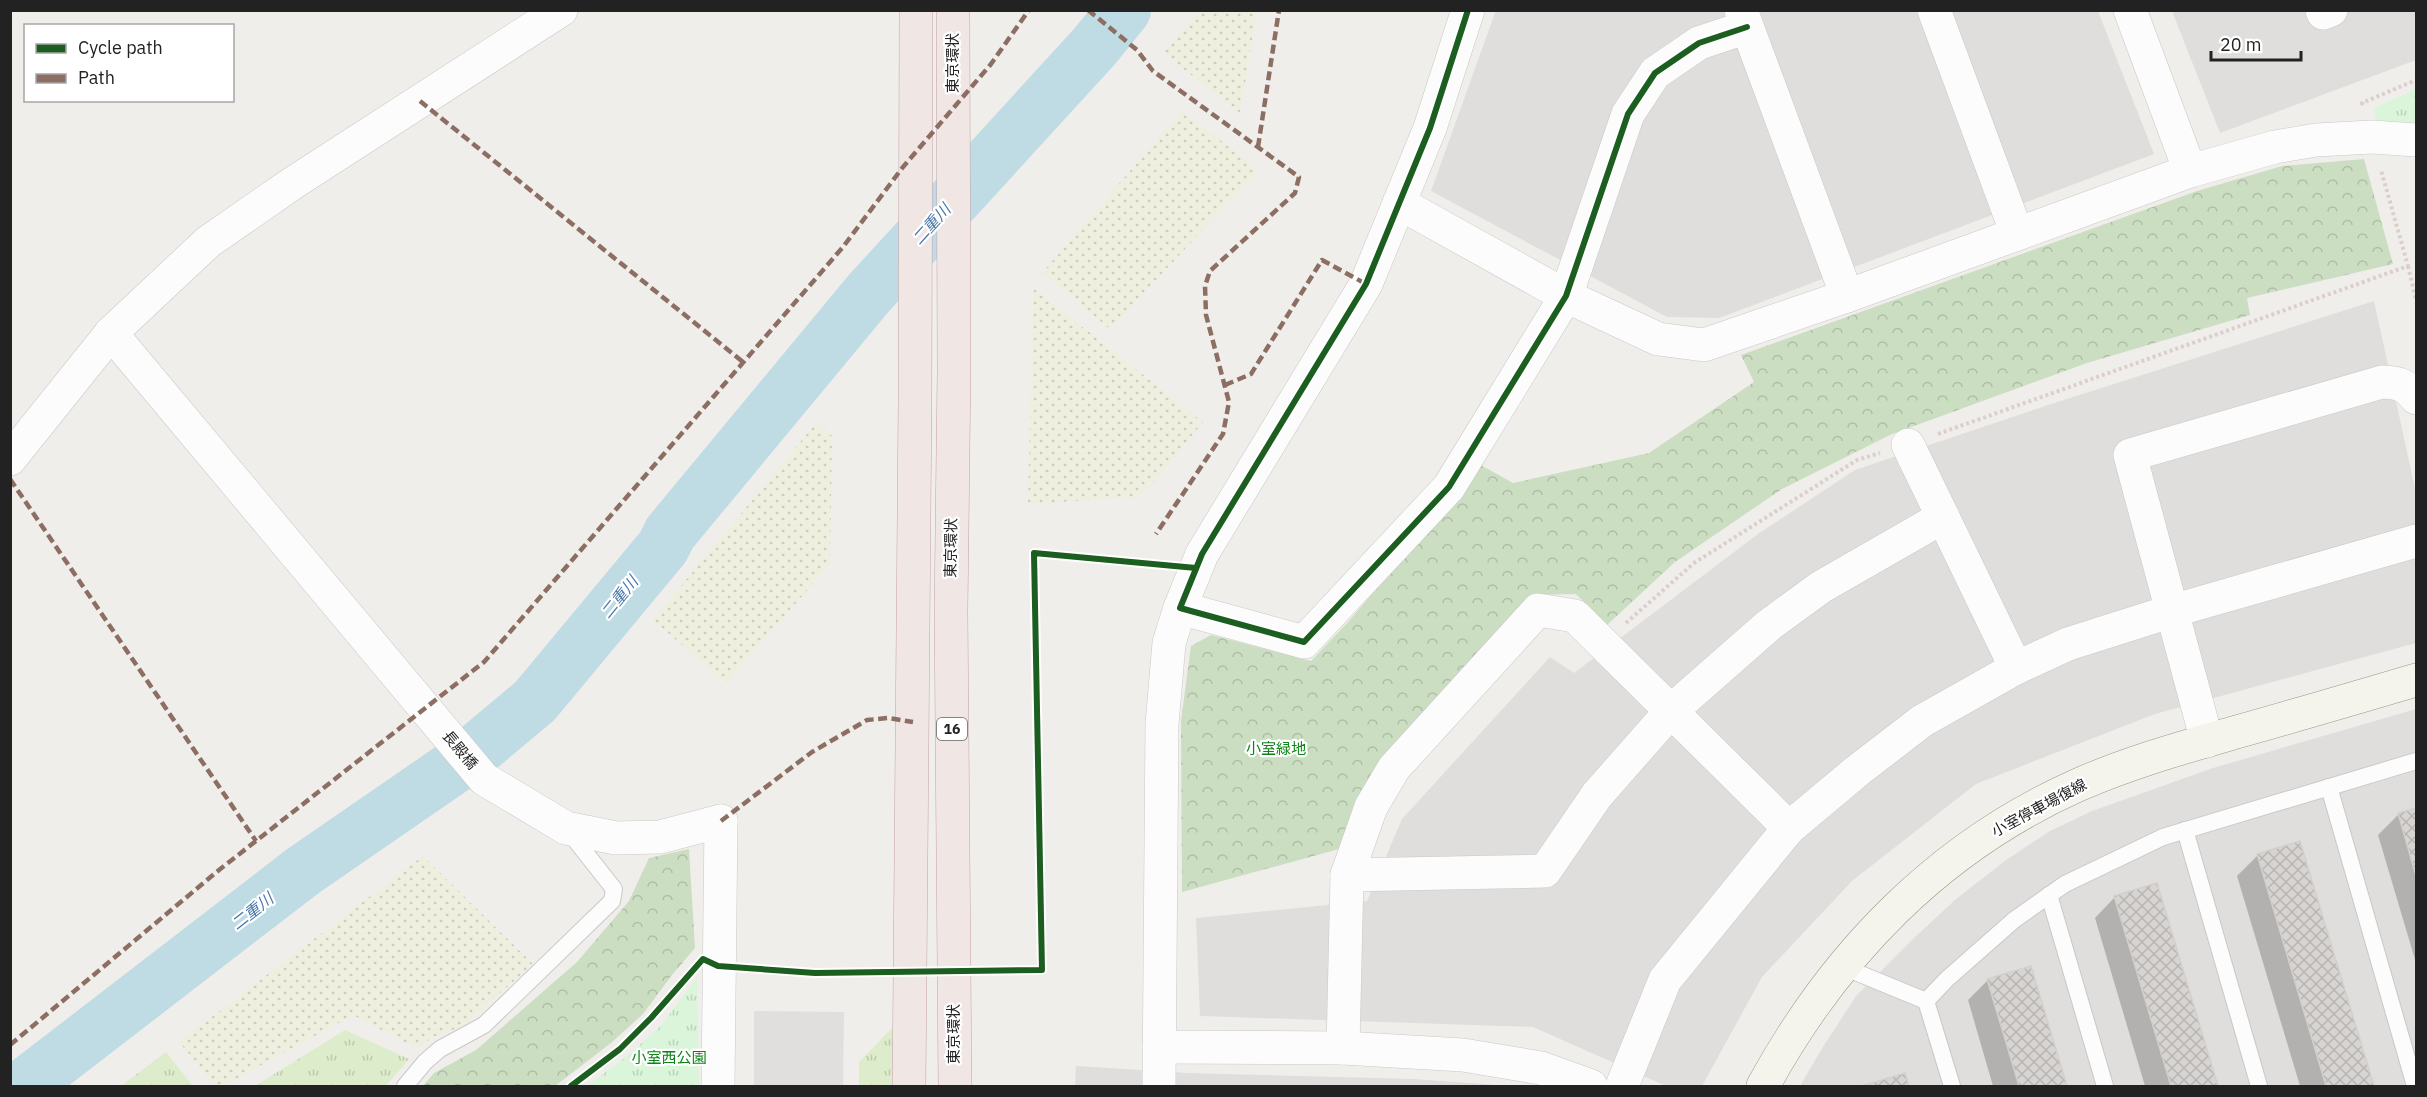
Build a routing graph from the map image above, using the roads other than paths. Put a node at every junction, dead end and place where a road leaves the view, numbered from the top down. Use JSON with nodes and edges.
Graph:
{"nodes":[{"id":1,"x":561,"y":10,"type":"edge"},
{"id":2,"x":916,"y":10,"type":"edge"},
{"id":3,"x":953,"y":10,"type":"edge"},
{"id":4,"x":1468,"y":10,"type":"edge"},
{"id":5,"x":1934,"y":10,"type":"edge"},
{"id":6,"x":2130,"y":10,"type":"edge"},
{"id":7,"x":2322,"y":10,"type":"edge"},
{"id":8,"x":2331,"y":10,"type":"edge"},
{"id":9,"x":1744,"y":19,"type":"edge"},
{"id":10,"x":2416,"y":140,"type":"edge"},
{"id":11,"x":2190,"y":171,"type":"junction"},
{"id":12,"x":1400,"y":203,"type":"junction"},
{"id":13,"x":2017,"y":234,"type":"junction"},
{"id":14,"x":1566,"y":296,"type":"junction"},
{"id":15,"x":1847,"y":296,"type":"junction"},
{"id":16,"x":111,"y":333,"type":"junction"},
{"id":17,"x":2416,"y":398,"type":"edge"},
{"id":18,"x":1908,"y":445,"type":"road end"},
{"id":19,"x":10,"y":459,"type":"edge"},
{"id":20,"x":1943,"y":517,"type":"junction"},
{"id":21,"x":2416,"y":541,"type":"edge"},
{"id":22,"x":1180,"y":608,"type":"junction"},
{"id":23,"x":2172,"y":610,"type":"junction"},
{"id":24,"x":2016,"y":668,"type":"junction"},
{"id":25,"x":2416,"y":681,"type":"edge"},
{"id":26,"x":1671,"y":711,"type":"junction"},
{"id":27,"x":2207,"y":741,"type":"junction"},
{"id":28,"x":2416,"y":761,"type":"edge"},
{"id":29,"x":2329,"y":787,"type":"junction"},
{"id":30,"x":566,"y":828,"type":"junction"},
{"id":31,"x":1789,"y":828,"type":"junction"},
{"id":32,"x":2185,"y":830,"type":"junction"},
{"id":33,"x":1347,"y":875,"type":"junction"},
{"id":34,"x":2049,"y":895,"type":"junction"},
{"id":35,"x":1841,"y":966,"type":"junction"},
{"id":36,"x":1926,"y":1001,"type":"junction"},
{"id":37,"x":1159,"y":1047,"type":"junction"},
{"id":38,"x":1343,"y":1048,"type":"junction"},
{"id":39,"x":405,"y":1086,"type":"edge"},
{"id":40,"x":718,"y":1086,"type":"edge"},
{"id":41,"x":909,"y":1086,"type":"edge"},
{"id":42,"x":955,"y":1086,"type":"edge"},
{"id":43,"x":1159,"y":1086,"type":"edge"},
{"id":44,"x":1591,"y":1086,"type":"edge"},
{"id":45,"x":1622,"y":1086,"type":"edge"},
{"id":46,"x":1763,"y":1086,"type":"edge"},
{"id":47,"x":1952,"y":1086,"type":"edge"},
{"id":48,"x":2105,"y":1086,"type":"edge"},
{"id":49,"x":2259,"y":1086,"type":"edge"},
{"id":50,"x":2415,"y":1086,"type":"edge"}],
"edges":[{"from":1,"to":16,"type":"street"},
{"from":2,"to":41,"type":"highway"},
{"from":3,"to":42,"type":"highway","name":"東京環状","number":"16"},
{"from":4,"to":12,"type":"street"},
{"from":5,"to":13,"type":"street"},
{"from":6,"to":11,"type":"street"},
{"from":7,"to":8,"type":"street"},
{"from":9,"to":14,"type":"street"},
{"from":9,"to":15,"type":"street"},
{"from":10,"to":11,"type":"street"},
{"from":11,"to":13,"type":"street"},
{"from":12,"to":14,"type":"street"},
{"from":12,"to":22,"type":"street"},
{"from":13,"to":15,"type":"street"},
{"from":14,"to":15,"type":"street"},
{"from":14,"to":22,"type":"street"},
{"from":16,"to":19,"type":"street"},
{"from":16,"to":30,"type":"street","name":"長殿橋"},
{"from":17,"to":23,"type":"street"},
{"from":18,"to":20,"type":"street"},
{"from":20,"to":24,"type":"street"},
{"from":20,"to":26,"type":"street"},
{"from":21,"to":23,"type":"street"},
{"from":22,"to":37,"type":"street"},
{"from":23,"to":24,"type":"street"},
{"from":23,"to":27,"type":"street"},
{"from":24,"to":31,"type":"street"},
{"from":25,"to":27,"type":"main road","name":"小室停車場復線"},
{"from":26,"to":31,"type":"street"},
{"from":26,"to":33,"type":"street"},
{"from":26,"to":33,"type":"street"},
{"from":27,"to":35,"type":"main road","name":"小室停車場復線"},
{"from":28,"to":29,"type":"lane"},
{"from":29,"to":32,"type":"lane"},
{"from":29,"to":50,"type":"lane"},
{"from":30,"to":39,"type":"lane"},
{"from":30,"to":40,"type":"street","name":"長殿橋"},
{"from":31,"to":45,"type":"street"},
{"from":32,"to":34,"type":"lane"},
{"from":32,"to":49,"type":"lane"},
{"from":33,"to":38,"type":"street"},
{"from":34,"to":36,"type":"lane"},
{"from":34,"to":48,"type":"lane"},
{"from":35,"to":36,"type":"lane"},
{"from":35,"to":46,"type":"main road","name":"小室停車場復線"},
{"from":36,"to":47,"type":"lane"},
{"from":37,"to":38,"type":"street"},
{"from":37,"to":43,"type":"street"},
{"from":38,"to":44,"type":"street"}]}
